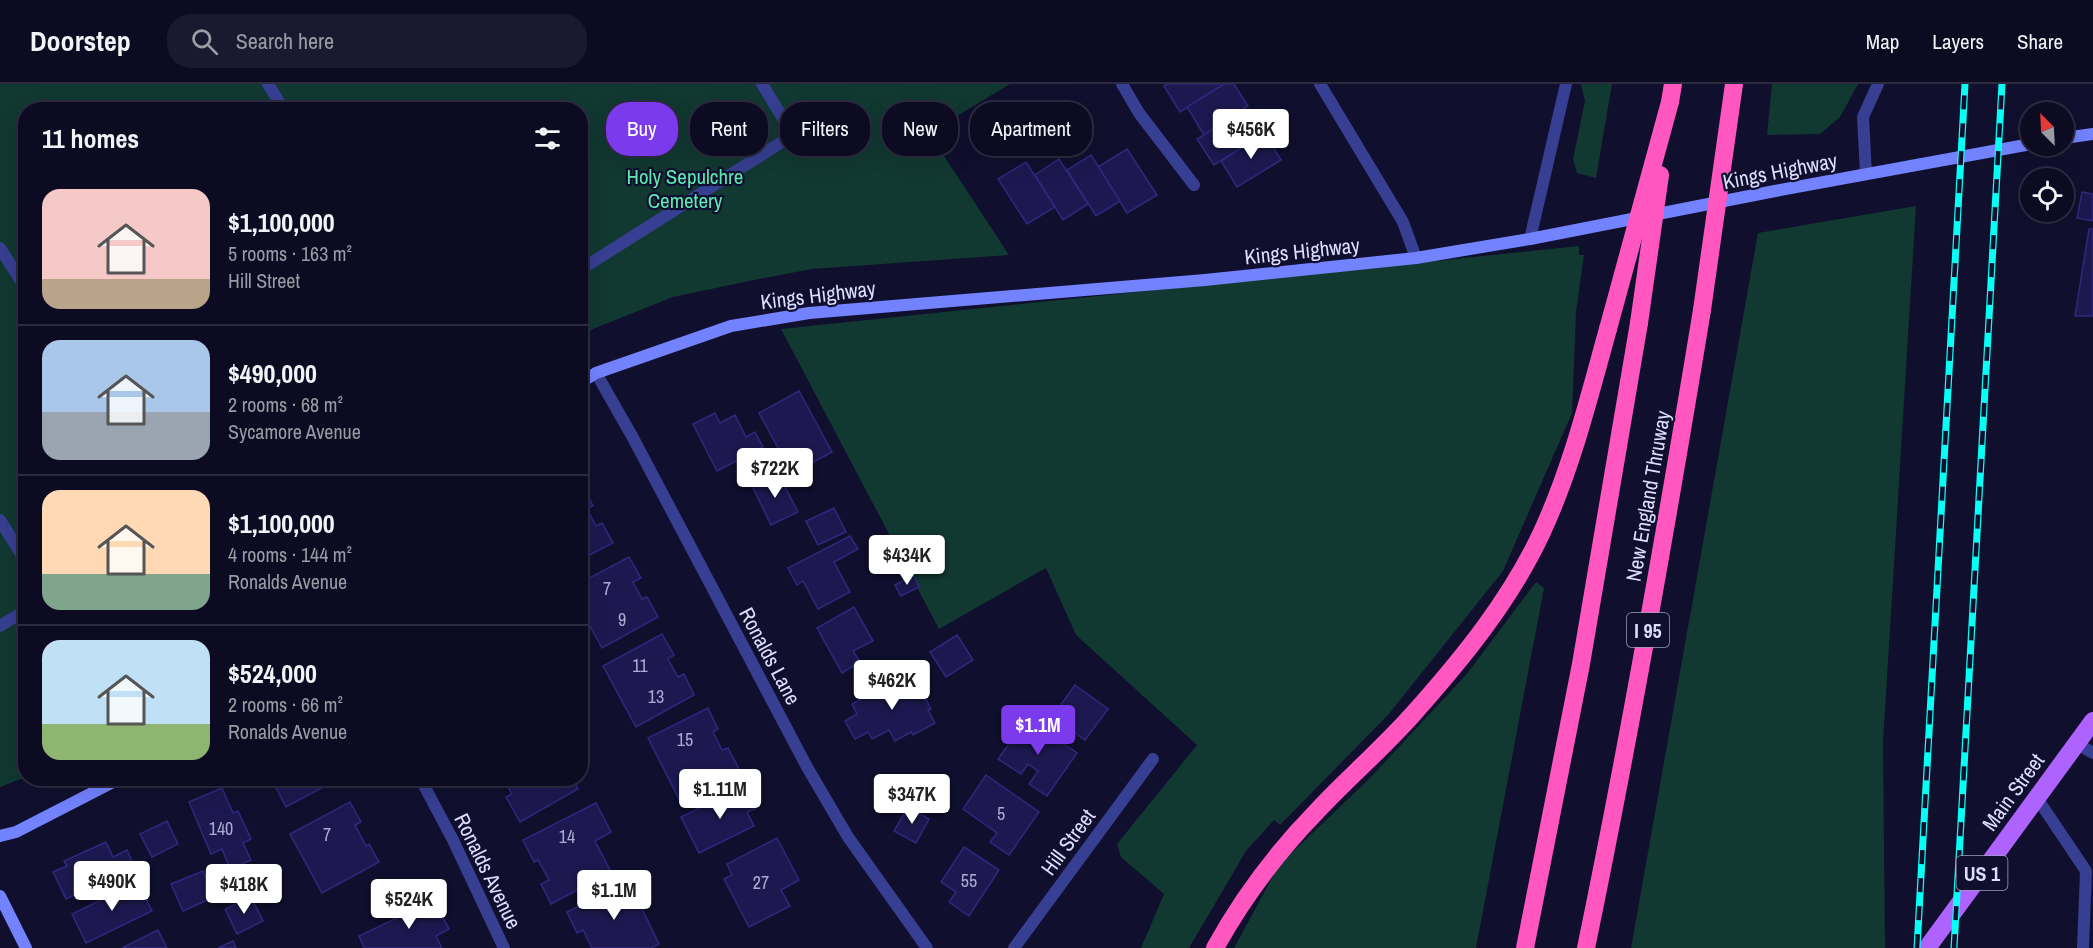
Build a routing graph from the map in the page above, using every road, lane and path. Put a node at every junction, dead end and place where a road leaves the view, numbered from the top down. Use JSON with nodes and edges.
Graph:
{"nodes":[{"id":1,"x":268,"y":84,"type":"edge"},
{"id":2,"x":762,"y":84,"type":"edge"},
{"id":3,"x":1122,"y":84,"type":"edge"},
{"id":4,"x":1320,"y":84,"type":"edge"},
{"id":5,"x":1566,"y":84,"type":"edge"},
{"id":6,"x":1734,"y":84,"type":"edge"},
{"id":7,"x":1878,"y":84,"type":"edge"},
{"id":8,"x":1671,"y":93,"type":"edge"},
{"id":9,"x":279,"y":102,"type":"edge"},
{"id":10,"x":2093,"y":134,"type":"edge"},
{"id":11,"x":2074,"y":137,"type":"edge"},
{"id":12,"x":2020,"y":146,"type":"edge"},
{"id":13,"x":1866,"y":174,"type":"junction"},
{"id":14,"x":1194,"y":185,"type":"dead end"},
{"id":15,"x":1530,"y":239,"type":"junction"},
{"id":16,"x":0,"y":248,"type":"edge"},
{"id":17,"x":1416,"y":258,"type":"junction"},
{"id":18,"x":588,"y":265,"type":"edge"},
{"id":19,"x":18,"y":276,"type":"edge"},
{"id":20,"x":596,"y":373,"type":"junction"},
{"id":21,"x":588,"y":378,"type":"edge"},
{"id":22,"x":0,"y":520,"type":"edge"},
{"id":23,"x":18,"y":549,"type":"edge"},
{"id":24,"x":18,"y":615,"type":"edge"},
{"id":25,"x":0,"y":626,"type":"edge"},
{"id":26,"x":2093,"y":722,"type":"edge"},
{"id":27,"x":2077,"y":744,"type":"junction"},
{"id":28,"x":2093,"y":753,"type":"edge"},
{"id":29,"x":1153,"y":759,"type":"dead end"},
{"id":30,"x":105,"y":786,"type":"edge"},
{"id":31,"x":424,"y":786,"type":"edge"},
{"id":32,"x":2037,"y":798,"type":"junction"},
{"id":33,"x":0,"y":836,"type":"edge"},
{"id":34,"x":0,"y":896,"type":"edge"},
{"id":35,"x":26,"y":948,"type":"edge"},
{"id":36,"x":504,"y":948,"type":"edge"},
{"id":37,"x":927,"y":948,"type":"edge"},
{"id":38,"x":1014,"y":948,"type":"edge"},
{"id":39,"x":1215,"y":948,"type":"edge"},
{"id":40,"x":1525,"y":948,"type":"edge"},
{"id":41,"x":1587,"y":948,"type":"edge"},
{"id":42,"x":1927,"y":948,"type":"edge"},
{"id":43,"x":2083,"y":948,"type":"edge"}],
"edges":[{"from":1,"to":9,"type":"street"},
{"from":2,"to":18,"type":"street"},
{"from":3,"to":14,"type":"street"},
{"from":4,"to":17,"type":"street"},
{"from":5,"to":15,"type":"street"},
{"from":6,"to":41,"type":"highway","name":"New England Thruway","number":"I 95","bridge":true},
{"from":7,"to":13,"type":"street"},
{"from":8,"to":39,"type":"highway","bridge":true},
{"from":8,"to":40,"type":"highway","name":"New England Thruway","bridge":true},
{"from":10,"to":11,"type":"street"},
{"from":12,"to":13,"type":"street","name":"Kings Highway"},
{"from":13,"to":15,"type":"street","name":"Kings Highway"},
{"from":15,"to":17,"type":"street","name":"Kings Highway"},
{"from":16,"to":19,"type":"street"},
{"from":17,"to":20,"type":"street","name":"Kings Highway"},
{"from":20,"to":21,"type":"street","name":"Kings Highway"},
{"from":20,"to":37,"type":"street","name":"Ronalds Lane"},
{"from":22,"to":23,"type":"street"},
{"from":24,"to":25,"type":"street"},
{"from":26,"to":27,"type":"main road","name":"Main Street","number":"US 1"},
{"from":27,"to":28,"type":"street"},
{"from":27,"to":32,"type":"main road","name":"Main Street","number":"US 1"},
{"from":29,"to":38,"type":"street","name":"Hill Street"},
{"from":30,"to":33,"type":"street"},
{"from":31,"to":36,"type":"street","name":"Ronalds Avenue"},
{"from":32,"to":42,"type":"main road","name":"Main Street","number":"US 1"},
{"from":32,"to":43,"type":"street"},
{"from":34,"to":35,"type":"street"}]}
